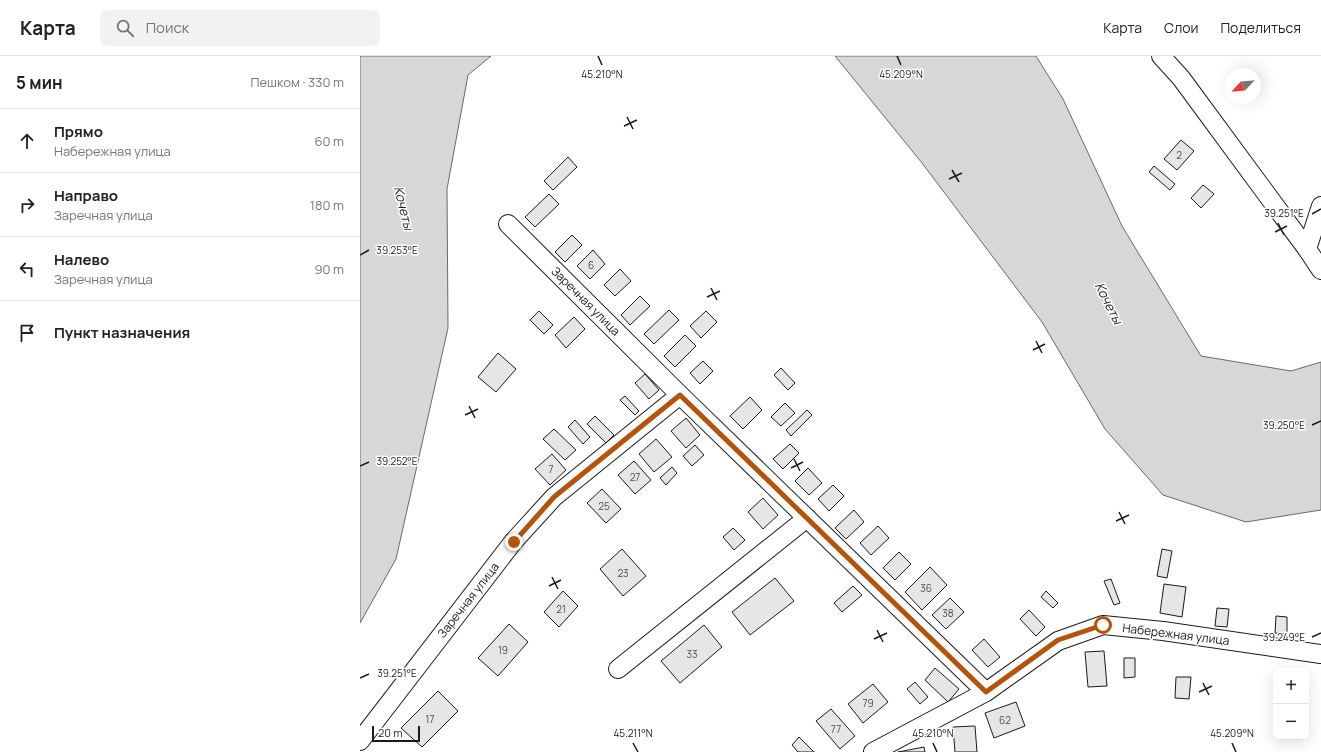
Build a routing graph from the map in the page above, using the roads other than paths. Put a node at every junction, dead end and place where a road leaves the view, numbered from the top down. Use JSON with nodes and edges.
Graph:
{"nodes":[{"id":1,"x":1161,"y":56,"type":"edge"},
{"id":2,"x":1321,"y":206,"type":"edge"},
{"id":3,"x":508,"y":224,"type":"dead end"},
{"id":4,"x":1307,"y":249,"type":"junction"},
{"id":5,"x":1321,"y":270,"type":"edge"},
{"id":6,"x":680,"y":395,"type":"junction"},
{"id":7,"x":807,"y":518,"type":"junction"},
{"id":8,"x":1321,"y":654,"type":"edge"},
{"id":9,"x":618,"y":669,"type":"dead end"},
{"id":10,"x":986,"y":692,"type":"junction"},
{"id":11,"x":360,"y":741,"type":"edge"},
{"id":12,"x":873,"y":752,"type":"edge"}],
"edges":[{"from":1,"to":4,"type":"street"},
{"from":2,"to":4,"type":"street"},
{"from":3,"to":6,"type":"street","name":"Заречная улица"},
{"from":4,"to":5,"type":"street"},
{"from":6,"to":7,"type":"street","name":"Заречная улица"},
{"from":6,"to":11,"type":"street","name":"Заречная улица"},
{"from":7,"to":9,"type":"street"},
{"from":7,"to":10,"type":"street","name":"Заречная улица"},
{"from":8,"to":10,"type":"street","name":"Набережная улица"},
{"from":10,"to":12,"type":"street","name":"Набережная улица"}]}
